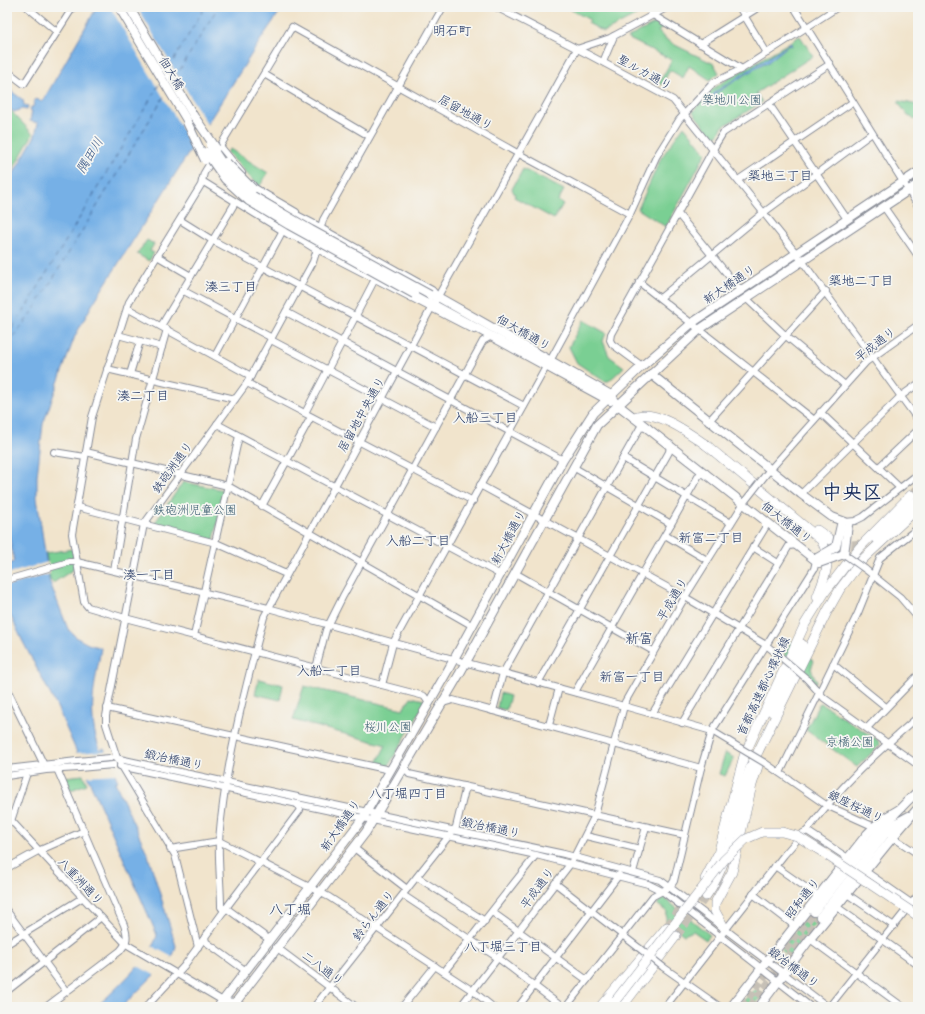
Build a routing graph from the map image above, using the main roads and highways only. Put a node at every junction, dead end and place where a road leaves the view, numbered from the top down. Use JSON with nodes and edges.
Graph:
{"nodes":[{"id":1,"x":118,"y":7,"type":"edge"},
{"id":2,"x":129,"y":7,"type":"edge"},
{"id":3,"x":196,"y":119,"type":"junction"},
{"id":4,"x":187,"y":122,"type":"junction"},
{"id":5,"x":208,"y":148,"type":"junction"},
{"id":6,"x":918,"y":172,"type":"edge"},
{"id":7,"x":918,"y":184,"type":"edge"},
{"id":8,"x":320,"y":228,"type":"road end"},
{"id":9,"x":317,"y":249,"type":"road end"},
{"id":10,"x":548,"y":364,"type":"junction"},
{"id":11,"x":651,"y":374,"type":"junction"},
{"id":12,"x":609,"y":397,"type":"junction"},
{"id":13,"x":618,"y":405,"type":"junction"},
{"id":14,"x":634,"y":416,"type":"junction"},
{"id":15,"x":705,"y":444,"type":"junction"},
{"id":16,"x":915,"y":501,"type":"edge"},
{"id":17,"x":918,"y":516,"type":"edge"},
{"id":18,"x":845,"y":524,"type":"junction"},
{"id":19,"x":875,"y":538,"type":"tunnel mouth"},
{"id":20,"x":833,"y":545,"type":"junction"},
{"id":21,"x":844,"y":554,"type":"junction"},
{"id":22,"x":863,"y":559,"type":"junction"},
{"id":23,"x":817,"y":561,"type":"junction"},
{"id":24,"x":835,"y":579,"type":"junction"},
{"id":25,"x":840,"y":589,"type":"junction"},
{"id":26,"x":806,"y":624,"type":"junction"},
{"id":27,"x":785,"y":707,"type":"junction"},
{"id":28,"x":765,"y":739,"type":"junction"},
{"id":29,"x":752,"y":755,"type":"road end"},
{"id":30,"x":918,"y":791,"type":"edge"},
{"id":31,"x":918,"y":808,"type":"edge"},
{"id":32,"x":883,"y":831,"type":"junction"},
{"id":33,"x":697,"y":889,"type":"tunnel mouth"},
{"id":34,"x":706,"y":896,"type":"tunnel mouth"},
{"id":35,"x":817,"y":915,"type":"tunnel mouth"},
{"id":36,"x":918,"y":916,"type":"edge"},
{"id":37,"x":667,"y":927,"type":"tunnel mouth"},
{"id":38,"x":722,"y":932,"type":"road end"},
{"id":39,"x":676,"y":936,"type":"tunnel mouth"},
{"id":40,"x":222,"y":1005,"type":"edge"},
{"id":41,"x":237,"y":1005,"type":"edge"},
{"id":42,"x":616,"y":1005,"type":"edge"},
{"id":43,"x":600,"y":1007,"type":"edge"},
{"id":44,"x":731,"y":1007,"type":"edge"},
{"id":45,"x":758,"y":1007,"type":"edge"}],
"edges":[{"from":1,"to":4,"type":"main road","name":"佃大橋"},
{"from":2,"to":3,"type":"main road","name":"佃大橋"},
{"from":3,"to":5,"type":"main road","name":"佃大橋","bridge":true},
{"from":3,"to":8,"type":"main road","bridge":true},
{"from":4,"to":5,"type":"main road","name":"佃大橋","bridge":true},
{"from":4,"to":9,"type":"main road","bridge":true},
{"from":5,"to":10,"type":"main road","name":"佃大橋通り","bridge":true},
{"from":5,"to":10,"type":"main road","name":"佃大橋通り","bridge":true},
{"from":6,"to":12,"type":"main road","name":"新大橋通り"},
{"from":7,"to":11,"type":"main road","name":"新大橋通り"},
{"from":10,"to":12,"type":"main road","name":"佃大橋通り"},
{"from":11,"to":13,"type":"main road","name":"新大橋通り"},
{"from":11,"to":18,"type":"main road"},
{"from":12,"to":13,"type":"main road","name":"佃大橋通り"},
{"from":12,"to":40,"type":"main road","name":"新大橋通り"},
{"from":13,"to":14,"type":"main road","name":"佃大橋通り"},
{"from":13,"to":41,"type":"main road","name":"新大橋通り"},
{"from":14,"to":15,"type":"highway"},
{"from":14,"to":23,"type":"main road","name":"佃大橋通り"},
{"from":15,"to":20,"type":"highway"},
{"from":15,"to":26,"type":"highway"},
{"from":16,"to":19,"type":"highway"},
{"from":16,"to":22,"type":"highway","name":"首都高速都心環状線"},
{"from":16,"to":24,"type":"highway","name":"首都高速都心環状線"},
{"from":17,"to":22,"type":"highway"},
{"from":18,"to":20,"type":"main road","bridge":true},
{"from":18,"to":21,"type":"main road","bridge":true},
{"from":20,"to":21,"type":"main road","bridge":true},
{"from":20,"to":23,"type":"main road","name":"佃大橋通り","bridge":true},
{"from":21,"to":23,"type":"main road","bridge":true},
{"from":22,"to":25,"type":"highway","name":"首都高速都心環状線"},
{"from":24,"to":26,"type":"highway","name":"首都高速都心環状線"},
{"from":24,"to":29,"type":"highway"},
{"from":25,"to":27,"type":"highway","name":"首都高速都心環状線"},
{"from":25,"to":28,"type":"highway","name":"首都高速都心環状線"},
{"from":26,"to":33,"type":"highway","name":"首都高速都心環状線"},
{"from":27,"to":28,"type":"highway","name":"首都高速都心環状線"},
{"from":27,"to":38,"type":"highway"},
{"from":28,"to":34,"type":"highway","name":"首都高速都心環状線"},
{"from":30,"to":32,"type":"main road","name":"昭和通り"},
{"from":31,"to":32,"type":"main road","name":"昭和通り"},
{"from":32,"to":35,"type":"main road","name":"昭和通り"},
{"from":32,"to":44,"type":"main road","name":"昭和通り"},
{"from":32,"to":45,"type":"main road","name":"昭和通り"},
{"from":36,"to":42,"type":"highway","bridge":true},
{"from":37,"to":43,"type":"highway"},
{"from":39,"to":42,"type":"highway"}]}
